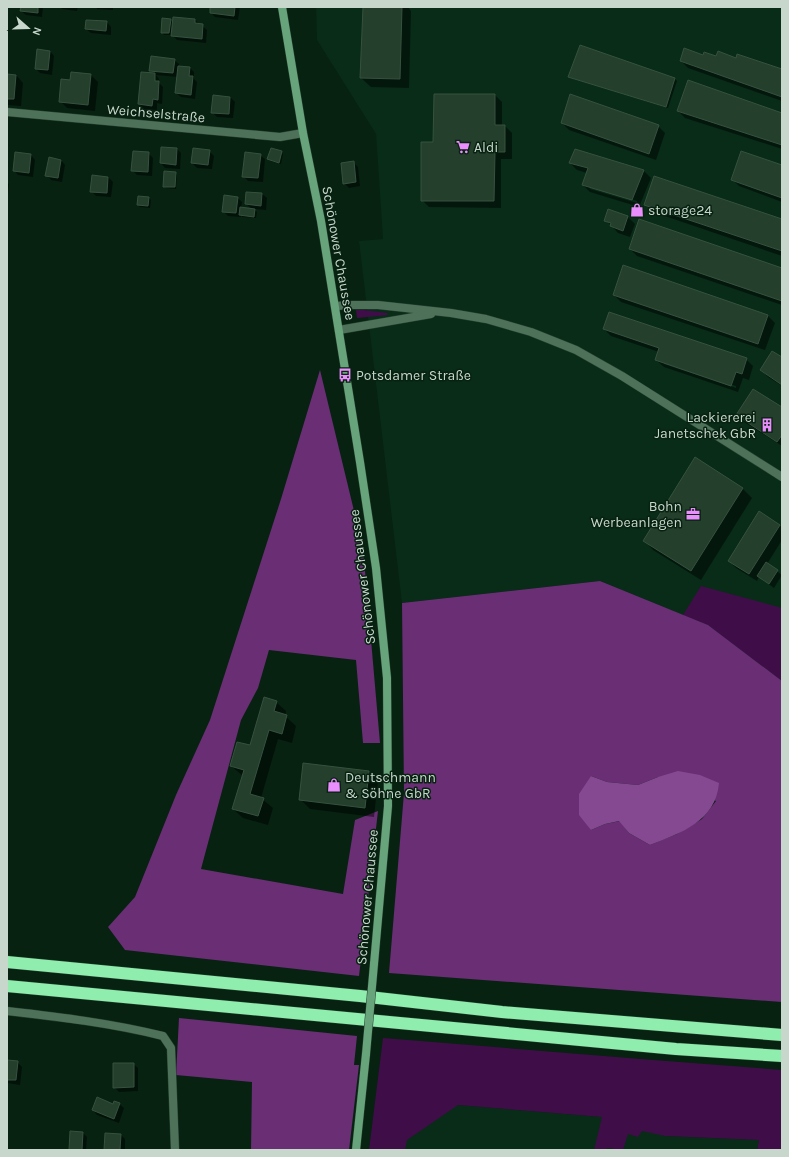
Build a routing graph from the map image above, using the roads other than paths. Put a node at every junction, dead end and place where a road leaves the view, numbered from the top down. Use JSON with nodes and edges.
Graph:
{"nodes":[{"id":1,"x":282,"y":7,"type":"edge"},
{"id":2,"x":7,"y":112,"type":"edge"},
{"id":3,"x":303,"y":133,"type":"junction"},
{"id":4,"x":335,"y":306,"type":"junction"},
{"id":5,"x":441,"y":312,"type":"junction"},
{"id":6,"x":339,"y":330,"type":"junction"},
{"id":7,"x":782,"y":477,"type":"edge"},
{"id":8,"x":7,"y":962,"type":"edge"},
{"id":9,"x":7,"y":986,"type":"edge"},
{"id":10,"x":7,"y":1011,"type":"edge"},
{"id":11,"x":782,"y":1035,"type":"edge"},
{"id":12,"x":782,"y":1056,"type":"edge"},
{"id":13,"x":175,"y":1150,"type":"edge"},
{"id":14,"x":356,"y":1150,"type":"edge"}],
"edges":[{"from":1,"to":3,"type":"main road","name":"Schönower Chaussee"},
{"from":2,"to":3,"type":"street","name":"Weichselstraße"},
{"from":3,"to":4,"type":"main road","name":"Schönower Chaussee"},
{"from":4,"to":5,"type":"street"},
{"from":4,"to":6,"type":"main road","name":"Schönower Chaussee"},
{"from":5,"to":6,"type":"street"},
{"from":5,"to":7,"type":"street"},
{"from":6,"to":14,"type":"main road","name":"Schönower Chaussee","bridge":true},
{"from":8,"to":11,"type":"highway"},
{"from":9,"to":12,"type":"highway"},
{"from":10,"to":13,"type":"street"}]}
